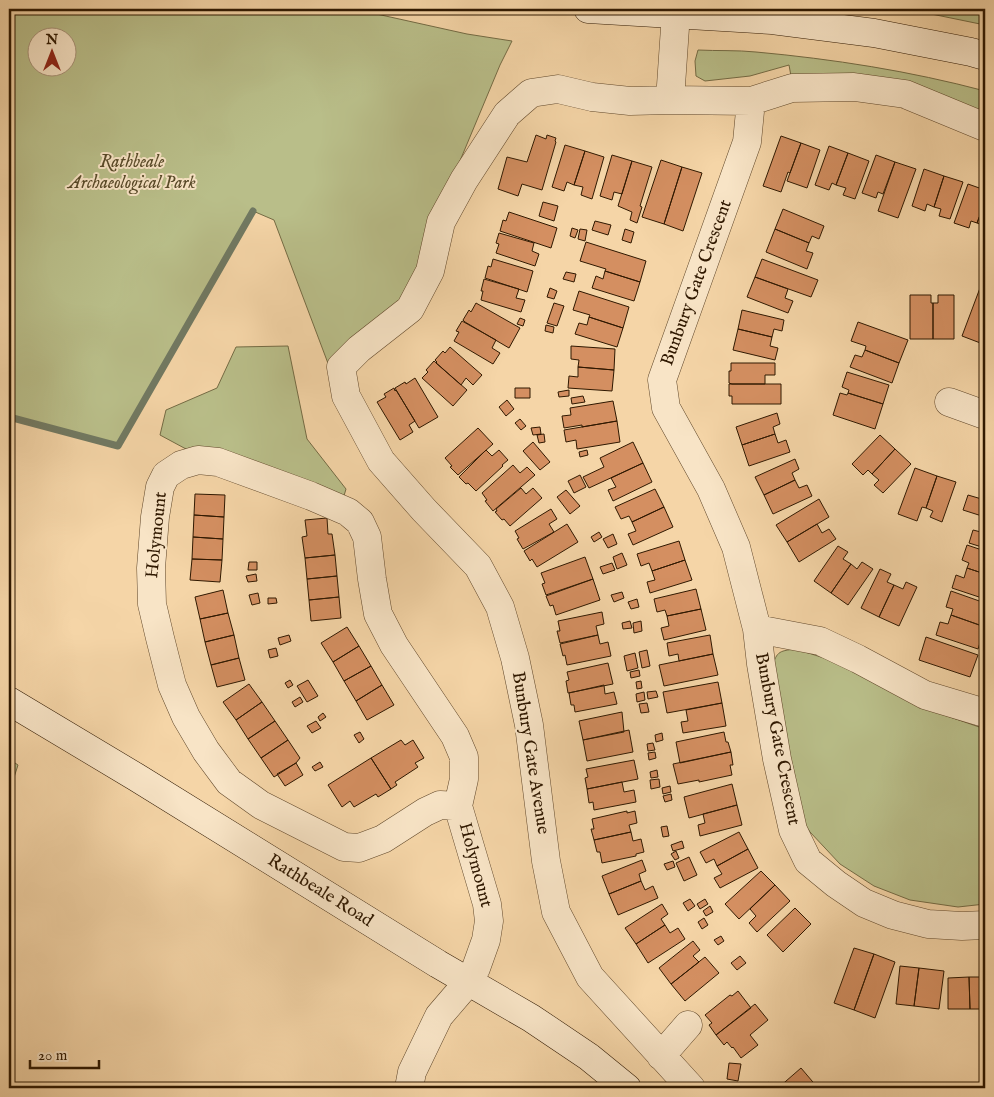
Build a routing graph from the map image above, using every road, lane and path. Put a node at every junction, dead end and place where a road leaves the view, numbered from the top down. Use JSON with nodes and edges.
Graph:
{"nodes":[{"id":1,"x":588,"y":9,"type":"edge"},
{"id":2,"x":676,"y":13,"type":"junction"},
{"id":3,"x":985,"y":56,"type":"edge"},
{"id":4,"x":670,"y":100,"type":"junction"},
{"id":5,"x":751,"y":101,"type":"junction"},
{"id":6,"x":985,"y":127,"type":"edge"},
{"id":7,"x":949,"y":402,"type":"dead end"},
{"id":8,"x":985,"y":415,"type":"edge"},
{"id":9,"x":757,"y":629,"type":"junction"},
{"id":10,"x":9,"y":701,"type":"edge"},
{"id":11,"x":985,"y":713,"type":"edge"},
{"id":12,"x":458,"y":806,"type":"junction"},
{"id":13,"x":985,"y":925,"type":"edge"},
{"id":14,"x":468,"y":981,"type":"junction"},
{"id":15,"x":688,"y":1025,"type":"dead end"},
{"id":16,"x":661,"y":1056,"type":"junction"},
{"id":17,"x":409,"y":1088,"type":"edge"},
{"id":18,"x":627,"y":1088,"type":"edge"},
{"id":19,"x":691,"y":1088,"type":"edge"}],
"edges":[{"from":1,"to":2,"type":"street"},
{"from":2,"to":3,"type":"street"},
{"from":2,"to":4,"type":"street"},
{"from":4,"to":5,"type":"street","name":"Bunbury Gate Avenue"},
{"from":4,"to":16,"type":"street","name":"Bunbury Gate Avenue"},
{"from":5,"to":6,"type":"street","name":"Bunbury Gate Avenue"},
{"from":5,"to":9,"type":"street","name":"Bunbury Gate Crescent"},
{"from":7,"to":8,"type":"street"},
{"from":9,"to":11,"type":"street","name":"Bunbury Gate Crescent"},
{"from":9,"to":13,"type":"street","name":"Bunbury Gate Crescent"},
{"from":10,"to":14,"type":"street","name":"Rathbeale Road"},
{"from":12,"to":12,"type":"street","name":"Holymount"},
{"from":12,"to":14,"type":"street","name":"Holymount"},
{"from":14,"to":17,"type":"street","name":"Holymount"},
{"from":14,"to":18,"type":"street","name":"Rathbeale Road"},
{"from":15,"to":16,"type":"street"},
{"from":16,"to":19,"type":"street","name":"Bunbury Gate Avenue"}]}
